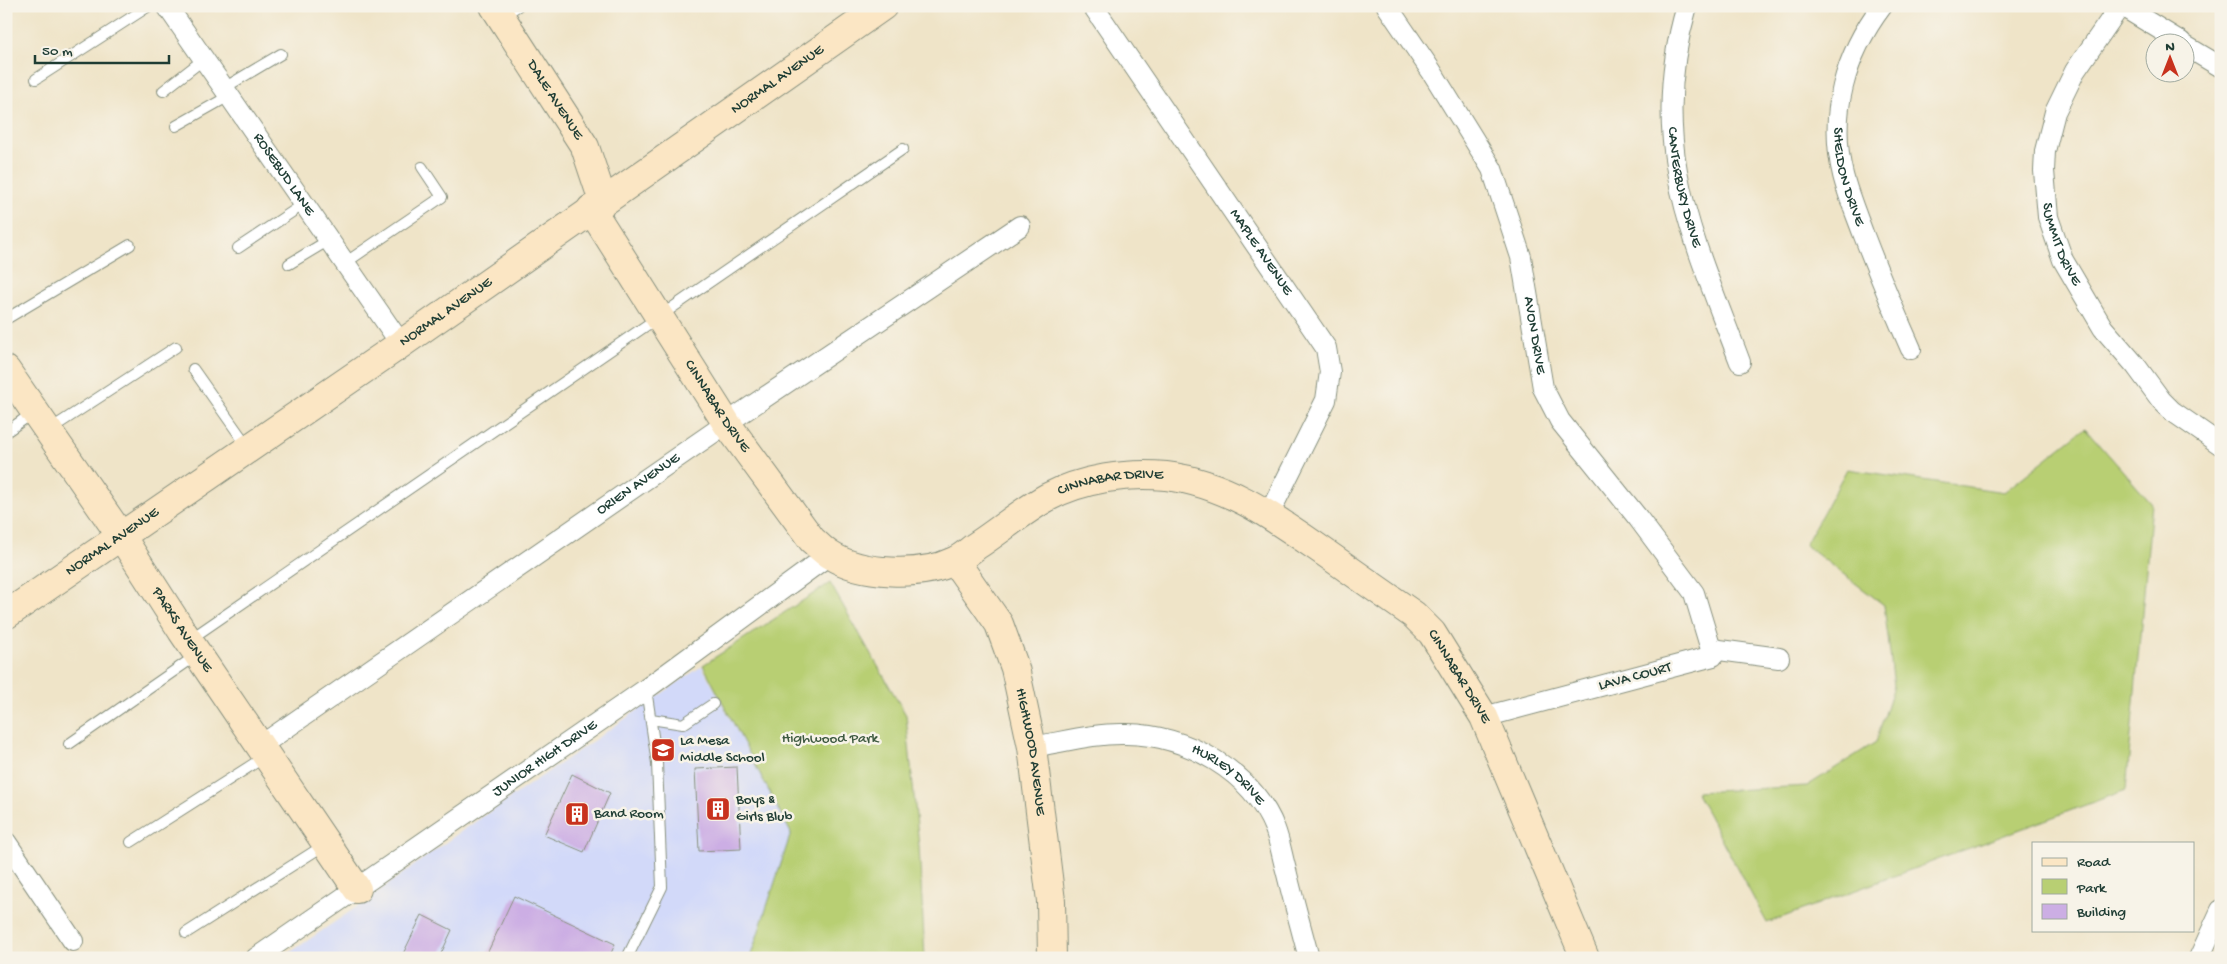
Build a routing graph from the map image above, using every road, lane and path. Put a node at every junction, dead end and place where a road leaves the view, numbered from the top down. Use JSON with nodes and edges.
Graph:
{"nodes":[{"id":1,"x":148,"y":6,"type":"edge"},
{"id":2,"x":167,"y":6,"type":"edge"},
{"id":3,"x":883,"y":6,"type":"edge"},
{"id":4,"x":1093,"y":6,"type":"edge"},
{"id":5,"x":1387,"y":6,"type":"edge"},
{"id":6,"x":1687,"y":6,"type":"edge"},
{"id":7,"x":1882,"y":6,"type":"edge"},
{"id":8,"x":2121,"y":6,"type":"edge"},
{"id":9,"x":504,"y":10,"type":"edge"},
{"id":10,"x":2164,"y":32,"type":"edge"},
{"id":11,"x":2194,"y":51,"type":"edge"},
{"id":12,"x":281,"y":54,"type":"dead end"},
{"id":13,"x":204,"y":59,"type":"junction"},
{"id":14,"x":2221,"y":67,"type":"edge"},
{"id":15,"x":36,"y":79,"type":"dead end"},
{"id":16,"x":162,"y":92,"type":"dead end"},
{"id":17,"x":227,"y":92,"type":"junction"},
{"id":18,"x":176,"y":126,"type":"dead end"},
{"id":19,"x":902,"y":148,"type":"dead end"},
{"id":20,"x":422,"y":167,"type":"dead end"},
{"id":21,"x":304,"y":204,"type":"junction"},
{"id":22,"x":597,"y":205,"type":"junction"},
{"id":23,"x":1020,"y":226,"type":"dead end"},
{"id":24,"x":329,"y":240,"type":"junction"},
{"id":25,"x":130,"y":245,"type":"dead end"},
{"id":26,"x":238,"y":248,"type":"dead end"},
{"id":27,"x":345,"y":263,"type":"junction"},
{"id":28,"x":289,"y":264,"type":"dead end"},
{"id":29,"x":658,"y":317,"type":"junction"},
{"id":30,"x":6,"y":319,"type":"edge"},
{"id":31,"x":401,"y":344,"type":"junction"},
{"id":32,"x":176,"y":347,"type":"dead end"},
{"id":33,"x":1911,"y":349,"type":"dead end"},
{"id":34,"x":1740,"y":362,"type":"dead end"},
{"id":35,"x":193,"y":368,"type":"dead end"},
{"id":36,"x":6,"y":370,"type":"edge"},
{"id":37,"x":42,"y":421,"type":"junction"},
{"id":38,"x":727,"y":424,"type":"junction"},
{"id":39,"x":6,"y":432,"type":"edge"},
{"id":40,"x":2221,"y":445,"type":"edge"},
{"id":41,"x":249,"y":448,"type":"junction"},
{"id":42,"x":1269,"y":514,"type":"junction"},
{"id":43,"x":121,"y":536,"type":"junction"},
{"id":44,"x":830,"y":555,"type":"junction"},
{"id":45,"x":954,"y":562,"type":"junction"},
{"id":46,"x":6,"y":616,"type":"edge"},
{"id":47,"x":193,"y":647,"type":"junction"},
{"id":48,"x":1712,"y":649,"type":"junction"},
{"id":49,"x":1779,"y":658,"type":"dead end"},
{"id":50,"x":646,"y":689,"type":"junction"},
{"id":51,"x":713,"y":704,"type":"dead end"},
{"id":52,"x":1484,"y":717,"type":"junction"},
{"id":53,"x":651,"y":719,"type":"junction"},
{"id":54,"x":69,"y":744,"type":"dead end"},
{"id":55,"x":1032,"y":747,"type":"junction"},
{"id":56,"x":264,"y":751,"type":"junction"},
{"id":57,"x":6,"y":842,"type":"edge"},
{"id":58,"x":131,"y":842,"type":"dead end"},
{"id":59,"x":327,"y":844,"type":"junction"},
{"id":60,"x":357,"y":889,"type":"junction"},
{"id":61,"x":2221,"y":910,"type":"edge"},
{"id":62,"x":186,"y":933,"type":"dead end"},
{"id":63,"x":73,"y":941,"type":"dead end"},
{"id":64,"x":256,"y":958,"type":"edge"},
{"id":65,"x":628,"y":958,"type":"edge"},
{"id":66,"x":1052,"y":958,"type":"edge"},
{"id":67,"x":1309,"y":958,"type":"edge"},
{"id":68,"x":1585,"y":958,"type":"edge"},
{"id":69,"x":2200,"y":958,"type":"edge"}],
"edges":[{"from":1,"to":15,"type":"lane"},
{"from":2,"to":13,"type":"street","name":"ROSEBUD LANE"},
{"from":3,"to":22,"type":"street","name":"NORMAL AVENUE"},
{"from":4,"to":42,"type":"street","name":"MAPLE AVENUE"},
{"from":5,"to":48,"type":"street","name":"AVON DRIVE"},
{"from":6,"to":34,"type":"street","name":"CANTERBURY DRIVE"},
{"from":7,"to":33,"type":"street","name":"SHELDON DRIVE"},
{"from":8,"to":10,"type":"street"},
{"from":8,"to":40,"type":"street","name":"SUMMIT DRIVE"},
{"from":9,"to":22,"type":"street","name":"DALE AVENUE"},
{"from":11,"to":14,"type":"street"},
{"from":12,"to":17,"type":"lane"},
{"from":13,"to":16,"type":"lane"},
{"from":13,"to":17,"type":"street","name":"ROSEBUD LANE"},
{"from":17,"to":18,"type":"lane"},
{"from":17,"to":21,"type":"street","name":"ROSEBUD LANE"},
{"from":19,"to":29,"type":"lane"},
{"from":20,"to":27,"type":"lane"},
{"from":21,"to":24,"type":"street","name":"ROSEBUD LANE"},
{"from":21,"to":26,"type":"lane"},
{"from":22,"to":29,"type":"street","name":"CINNABAR DRIVE"},
{"from":22,"to":31,"type":"street","name":"NORMAL AVENUE"},
{"from":23,"to":38,"type":"street","name":"ORIEN AVENUE"},
{"from":24,"to":27,"type":"street","name":"ROSEBUD LANE"},
{"from":24,"to":28,"type":"lane"},
{"from":25,"to":30,"type":"lane"},
{"from":27,"to":31,"type":"street","name":"ROSEBUD LANE"},
{"from":29,"to":38,"type":"street","name":"CINNABAR DRIVE"},
{"from":29,"to":47,"type":"lane"},
{"from":31,"to":41,"type":"street","name":"NORMAL AVENUE"},
{"from":32,"to":37,"type":"lane"},
{"from":35,"to":41,"type":"lane"},
{"from":36,"to":37,"type":"street","name":"PARKS AVENUE"},
{"from":37,"to":39,"type":"lane"},
{"from":37,"to":43,"type":"street","name":"PARKS AVENUE"},
{"from":38,"to":44,"type":"street","name":"CINNABAR DRIVE"},
{"from":38,"to":56,"type":"street","name":"ORIEN AVENUE"},
{"from":41,"to":43,"type":"street","name":"NORMAL AVENUE"},
{"from":42,"to":45,"type":"street","name":"CINNABAR DRIVE"},
{"from":42,"to":52,"type":"street","name":"CINNABAR DRIVE"},
{"from":43,"to":46,"type":"street","name":"NORMAL AVENUE"},
{"from":43,"to":47,"type":"street","name":"PARKS AVENUE"},
{"from":44,"to":45,"type":"street","name":"CINNABAR DRIVE"},
{"from":44,"to":50,"type":"street","name":"JUNIOR HIGH DRIVE"},
{"from":45,"to":55,"type":"street","name":"HIGHWOOD AVENUE"},
{"from":47,"to":54,"type":"lane"},
{"from":47,"to":56,"type":"street","name":"PARKS AVENUE"},
{"from":48,"to":49,"type":"street"},
{"from":48,"to":52,"type":"street","name":"LAVA COURT"},
{"from":50,"to":53,"type":"lane"},
{"from":50,"to":60,"type":"street","name":"JUNIOR HIGH DRIVE"},
{"from":51,"to":53,"type":"lane"},
{"from":52,"to":68,"type":"street","name":"CINNABAR DRIVE"},
{"from":53,"to":65,"type":"lane"},
{"from":55,"to":66,"type":"street","name":"HIGHWOOD AVENUE"},
{"from":55,"to":67,"type":"street","name":"HURLEY DRIVE"},
{"from":56,"to":58,"type":"lane"},
{"from":56,"to":59,"type":"street","name":"PARKS AVENUE"},
{"from":57,"to":63,"type":"street"},
{"from":59,"to":60,"type":"street","name":"PARKS AVENUE"},
{"from":59,"to":62,"type":"lane"},
{"from":60,"to":64,"type":"street","name":"JUNIOR HIGH DRIVE"},
{"from":61,"to":69,"type":"street"}]}
